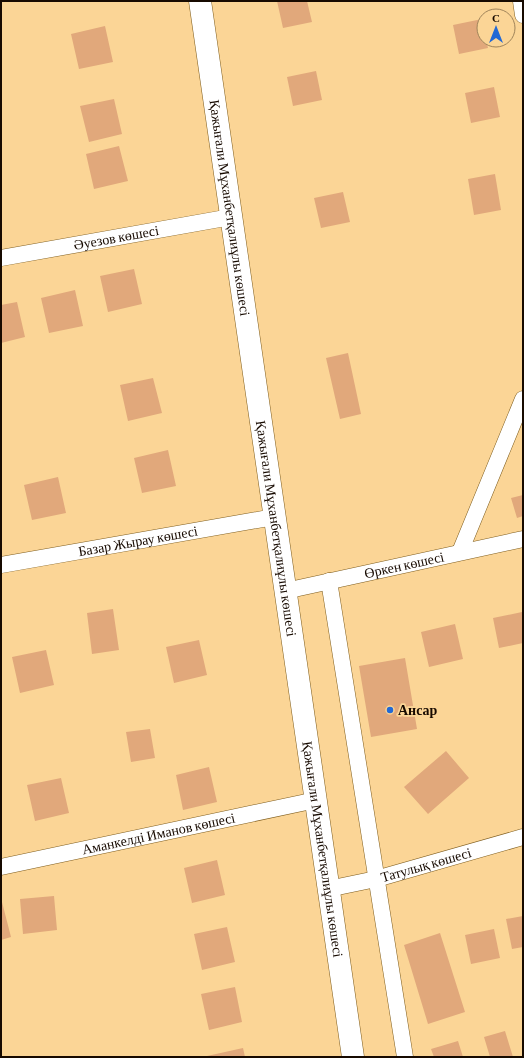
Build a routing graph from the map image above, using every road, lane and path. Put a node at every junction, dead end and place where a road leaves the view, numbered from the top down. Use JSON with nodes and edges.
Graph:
{"nodes":[{"id":1,"x":200,"y":1,"type":"edge"},
{"id":2,"x":521,"y":1,"type":"edge"},
{"id":3,"x":523,"y":15,"type":"edge"},
{"id":4,"x":231,"y":217,"type":"junction"},
{"id":5,"x":1,"y":258,"type":"edge"},
{"id":6,"x":523,"y":399,"type":"edge"},
{"id":7,"x":274,"y":517,"type":"junction"},
{"id":8,"x":523,"y":538,"type":"edge"},
{"id":9,"x":460,"y":552,"type":"junction"},
{"id":10,"x":1,"y":565,"type":"edge"},
{"id":11,"x":329,"y":581,"type":"junction"},
{"id":12,"x":285,"y":591,"type":"junction"},
{"id":13,"x":316,"y":800,"type":"junction"},
{"id":14,"x":523,"y":837,"type":"edge"},
{"id":15,"x":1,"y":867,"type":"edge"},
{"id":16,"x":376,"y":879,"type":"junction"},
{"id":17,"x":328,"y":889,"type":"junction"},
{"id":18,"x":353,"y":1057,"type":"edge"},
{"id":19,"x":405,"y":1057,"type":"edge"}],
"edges":[{"from":1,"to":4,"type":"street","name":"Қажығали Мұханбетқалиұлы көшесі"},
{"from":2,"to":3,"type":"street"},
{"from":4,"to":5,"type":"street","name":"Әуезов көшесі"},
{"from":4,"to":7,"type":"street","name":"Қажығали Мұханбетқалиұлы көшесі"},
{"from":6,"to":9,"type":"street"},
{"from":7,"to":10,"type":"street","name":"Базар Жырау көшесі"},
{"from":7,"to":12,"type":"street","name":"Қажығали Мұханбетқалиұлы көшесі"},
{"from":8,"to":9,"type":"street","name":"Өркен көшесі"},
{"from":9,"to":11,"type":"street","name":"Өркен көшесі"},
{"from":11,"to":12,"type":"street","name":"Өркен көшесі"},
{"from":11,"to":16,"type":"street"},
{"from":12,"to":13,"type":"street","name":"Қажығали Мұханбетқалиұлы көшесі"},
{"from":13,"to":15,"type":"street","name":"Аманкелді Иманов көшесі"},
{"from":13,"to":17,"type":"street","name":"Қажығали Мұханбетқалиұлы көшесі"},
{"from":14,"to":16,"type":"street","name":"Татулық көшесі"},
{"from":16,"to":17,"type":"street","name":"Татулық көшесі"},
{"from":16,"to":19,"type":"street"},
{"from":17,"to":18,"type":"street","name":"Қажығали Мұханбетқалиұлы көшесі"}]}
